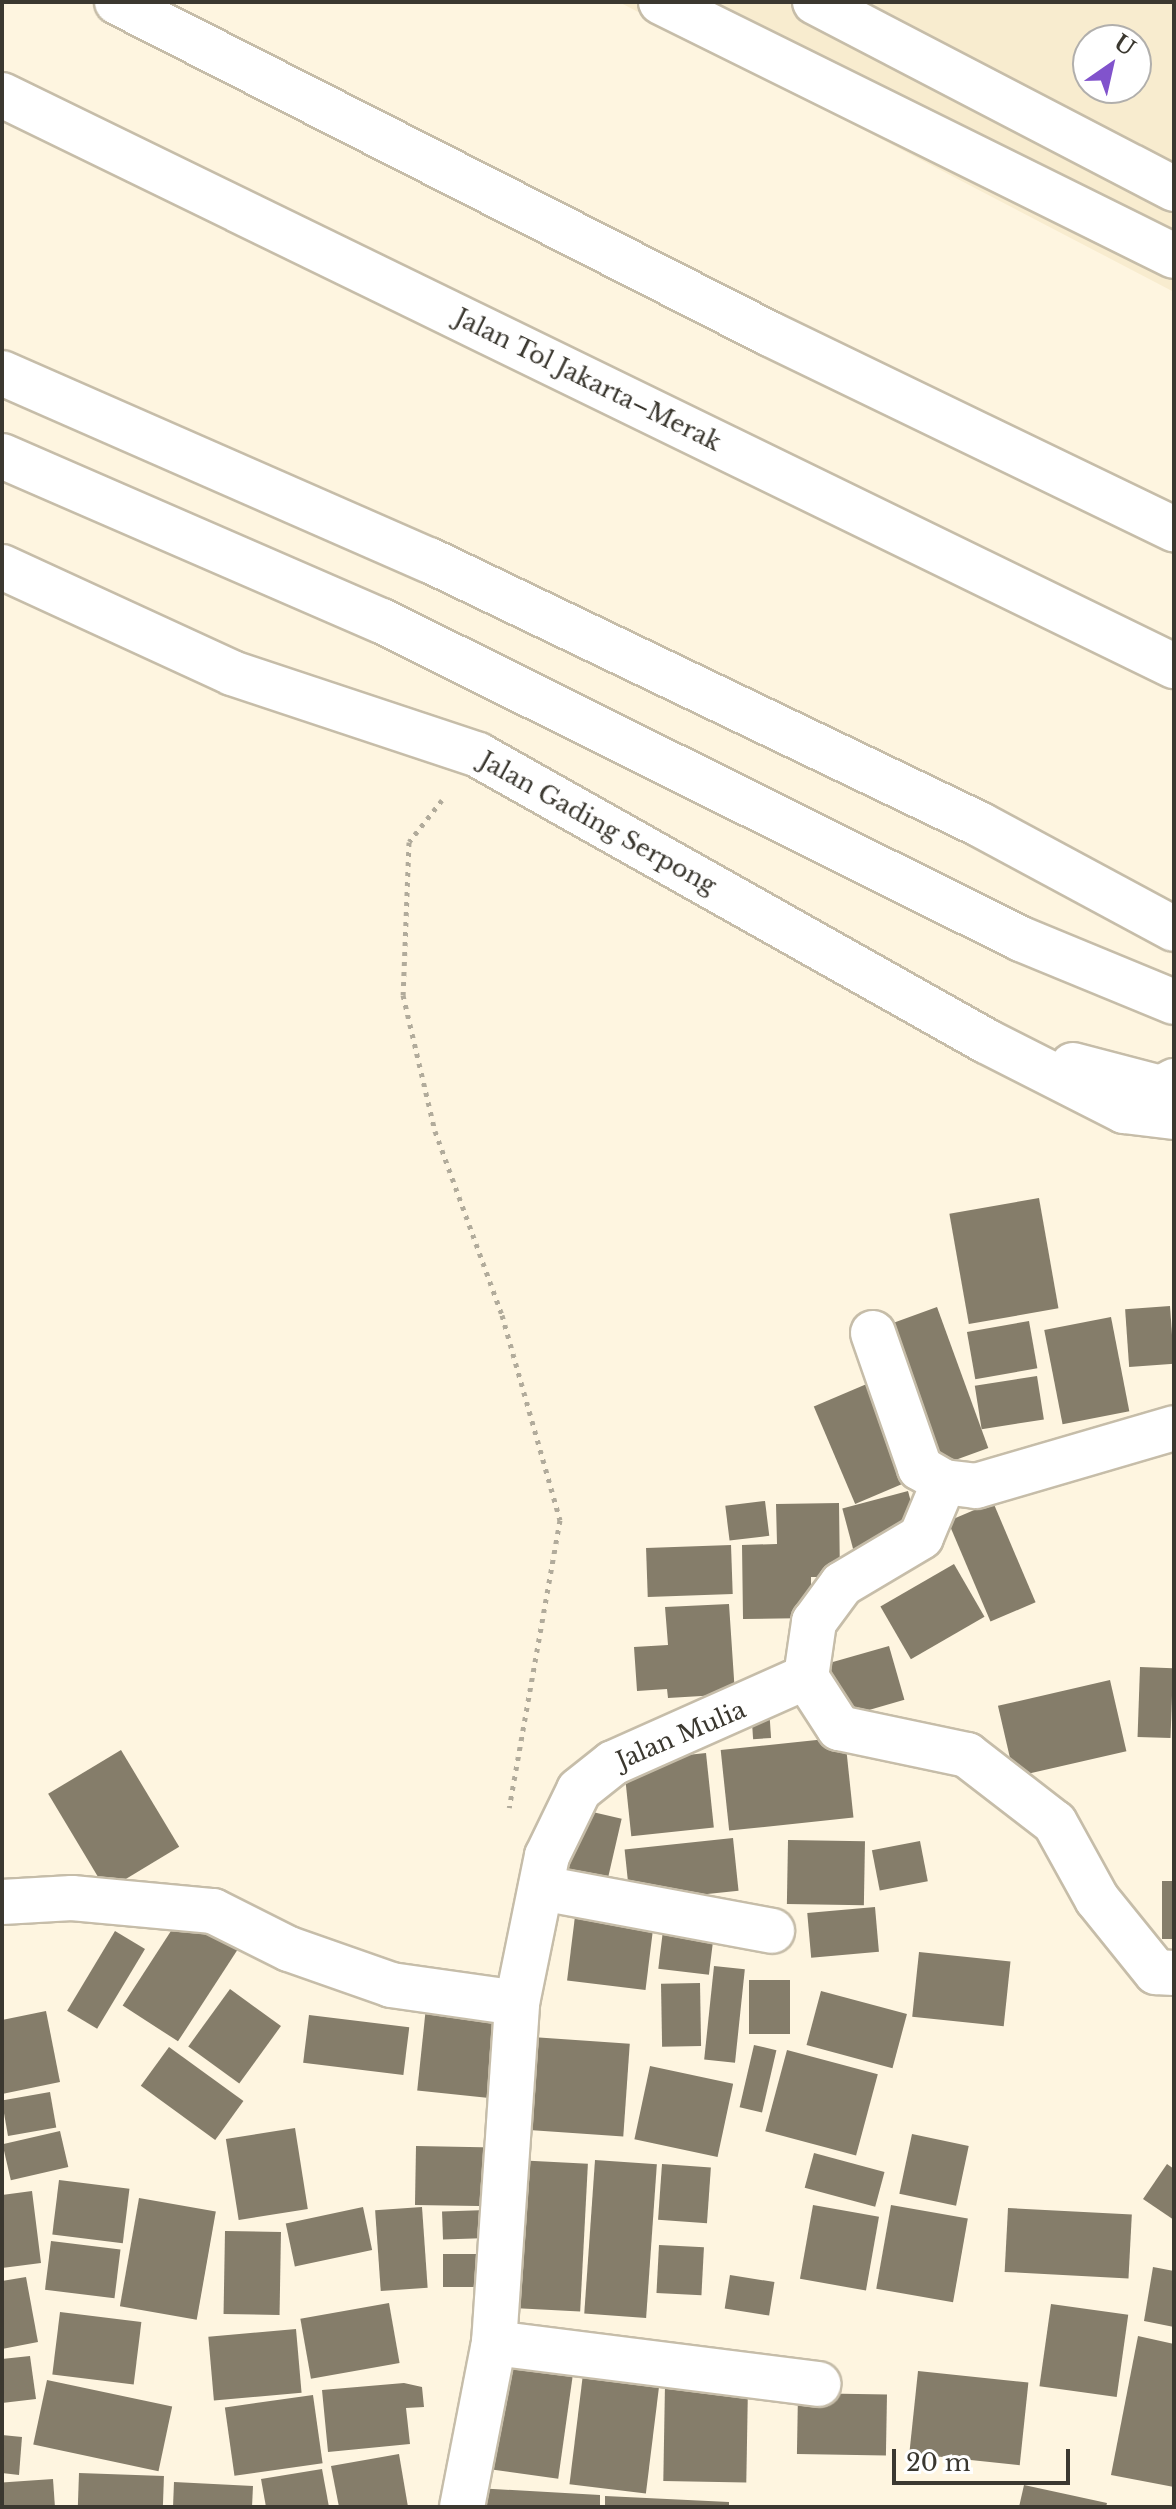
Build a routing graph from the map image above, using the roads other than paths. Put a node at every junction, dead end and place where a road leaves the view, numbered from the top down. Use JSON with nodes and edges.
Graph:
{"nodes":[{"id":1,"x":117,"y":2,"type":"edge"},
{"id":2,"x":661,"y":2,"type":"edge"},
{"id":3,"x":815,"y":2,"type":"edge"},
{"id":4,"x":2,"y":95,"type":"edge"},
{"id":5,"x":1174,"y":189,"type":"edge"},
{"id":6,"x":1174,"y":256,"type":"edge"},
{"id":7,"x":2,"y":373,"type":"edge"},
{"id":8,"x":2,"y":456,"type":"edge"},
{"id":9,"x":1174,"y":529,"type":"edge"},
{"id":10,"x":2,"y":567,"type":"edge"},
{"id":11,"x":1174,"y":666,"type":"edge"},
{"id":12,"x":1174,"y":929,"type":"edge"},
{"id":13,"x":1174,"y":1002,"type":"edge"},
{"id":14,"x":986,"y":1041,"type":"junction"},
{"id":15,"x":1174,"y":1081,"type":"edge"},
{"id":16,"x":1174,"y":1117,"type":"edge"},
{"id":17,"x":873,"y":1333,"type":"dead end"},
{"id":18,"x":1174,"y":1428,"type":"edge"},
{"id":19,"x":944,"y":1482,"type":"junction"},
{"id":20,"x":806,"y":1677,"type":"junction"},
{"id":21,"x":544,"y":1872,"type":"junction"},
{"id":22,"x":2,"y":1902,"type":"edge"},
{"id":23,"x":772,"y":1931,"type":"dead end"},
{"id":24,"x":1174,"y":1973,"type":"edge"},
{"id":25,"x":517,"y":2003,"type":"junction"},
{"id":26,"x":494,"y":2343,"type":"junction"},
{"id":27,"x":818,"y":2384,"type":"dead end"},
{"id":28,"x":462,"y":2507,"type":"edge"}],
"edges":[{"from":1,"to":9,"type":"main road"},
{"from":2,"to":6,"type":"main road"},
{"from":3,"to":5,"type":"main road"},
{"from":4,"to":11,"type":"main road","name":"Jalan Tol Jakarta–Merak"},
{"from":7,"to":12,"type":"main road"},
{"from":8,"to":13,"type":"main road"},
{"from":10,"to":14,"type":"main road","name":"Jalan Gading Serpong"},
{"from":14,"to":15,"type":"main road"},
{"from":14,"to":16,"type":"main road","name":"Jalan Gading Serpong"},
{"from":17,"to":19,"type":"main road"},
{"from":18,"to":19,"type":"main road"},
{"from":19,"to":20,"type":"main road"},
{"from":20,"to":21,"type":"main road","name":"Jalan Mulia"},
{"from":20,"to":24,"type":"main road"},
{"from":21,"to":23,"type":"main road"},
{"from":21,"to":25,"type":"main road","name":"Jalan Mulia"},
{"from":22,"to":25,"type":"main road"},
{"from":25,"to":26,"type":"main road","name":"Jalan Mulia"},
{"from":26,"to":27,"type":"main road"},
{"from":26,"to":28,"type":"main road","name":"Jalan Mulia"}]}
